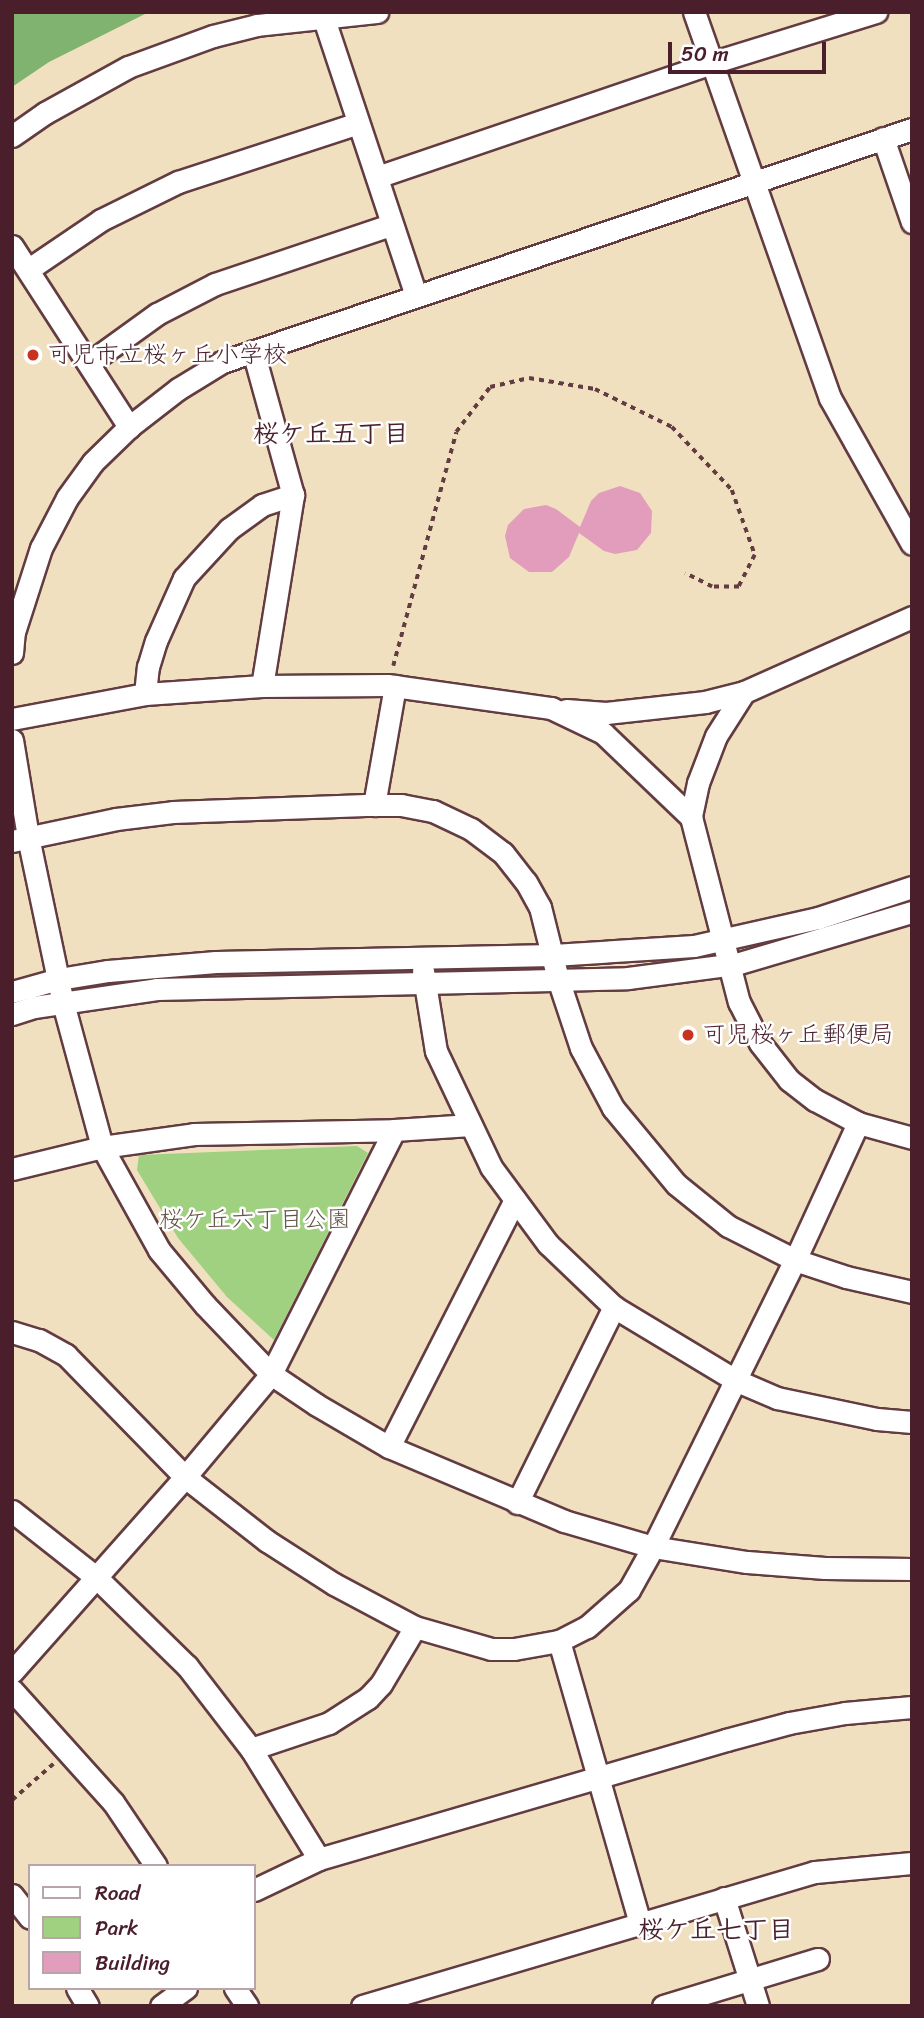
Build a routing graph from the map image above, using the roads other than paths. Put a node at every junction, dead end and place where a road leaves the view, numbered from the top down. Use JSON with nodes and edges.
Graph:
{"nodes":[{"id":1,"x":377,"y":12,"type":"edge"},
{"id":2,"x":694,"y":12,"type":"edge"},
{"id":3,"x":876,"y":12,"type":"edge"},
{"id":4,"x":323,"y":16,"type":"junction"},
{"id":5,"x":711,"y":63,"type":"junction"},
{"id":6,"x":358,"y":123,"type":"junction"},
{"id":7,"x":912,"y":129,"type":"edge"},
{"id":8,"x":12,"y":136,"type":"edge"},
{"id":9,"x":883,"y":138,"type":"junction"},
{"id":10,"x":377,"y":177,"type":"junction"},
{"id":11,"x":753,"y":185,"type":"junction"},
{"id":12,"x":912,"y":222,"type":"edge"},
{"id":13,"x":390,"y":225,"type":"junction"},
{"id":14,"x":12,"y":246,"type":"edge"},
{"id":15,"x":29,"y":269,"type":"junction"},
{"id":16,"x":416,"y":296,"type":"junction"},
{"id":17,"x":253,"y":351,"type":"junction"},
{"id":18,"x":89,"y":363,"type":"junction"},
{"id":19,"x":130,"y":426,"type":"junction"},
{"id":20,"x":293,"y":495,"type":"junction"},
{"id":21,"x":912,"y":544,"type":"edge"},
{"id":22,"x":912,"y":617,"type":"edge"},
{"id":23,"x":12,"y":653,"type":"edge"},
{"id":24,"x":391,"y":685,"type":"junction"},
{"id":25,"x":262,"y":686,"type":"junction"},
{"id":26,"x":744,"y":692,"type":"junction"},
{"id":27,"x":145,"y":694,"type":"junction"},
{"id":28,"x":554,"y":709,"type":"junction"},
{"id":29,"x":12,"y":719,"type":"edge"},
{"id":30,"x":12,"y":740,"type":"edge"},
{"id":31,"x":374,"y":805,"type":"junction"},
{"id":32,"x":691,"y":817,"type":"junction"},
{"id":33,"x":20,"y":839,"type":"edge"},
{"id":34,"x":912,"y":887,"type":"edge"},
{"id":35,"x":912,"y":912,"type":"edge"},
{"id":36,"x":725,"y":939,"type":"junction"},
{"id":37,"x":554,"y":955,"type":"junction"},
{"id":38,"x":421,"y":958,"type":"junction"},
{"id":39,"x":729,"y":965,"type":"junction"},
{"id":40,"x":59,"y":979,"type":"junction"},
{"id":41,"x":558,"y":979,"type":"junction"},
{"id":42,"x":424,"y":983,"type":"junction"},
{"id":43,"x":12,"y":992,"type":"edge"},
{"id":44,"x":63,"y":1003,"type":"junction"},
{"id":45,"x":12,"y":1014,"type":"edge"},
{"id":46,"x":858,"y":1123,"type":"junction"},
{"id":47,"x":471,"y":1125,"type":"junction"},
{"id":48,"x":394,"y":1130,"type":"junction"},
{"id":49,"x":912,"y":1138,"type":"edge"},
{"id":50,"x":102,"y":1147,"type":"junction"},
{"id":51,"x":12,"y":1169,"type":"edge"},
{"id":52,"x":514,"y":1200,"type":"junction"},
{"id":53,"x":795,"y":1260,"type":"junction"},
{"id":54,"x":912,"y":1292,"type":"edge"},
{"id":55,"x":614,"y":1307,"type":"junction"},
{"id":56,"x":12,"y":1332,"type":"edge"},
{"id":57,"x":271,"y":1374,"type":"junction"},
{"id":58,"x":735,"y":1380,"type":"junction"},
{"id":59,"x":912,"y":1422,"type":"edge"},
{"id":60,"x":389,"y":1447,"type":"junction"},
{"id":61,"x":185,"y":1478,"type":"junction"},
{"id":62,"x":517,"y":1503,"type":"junction"},
{"id":63,"x":12,"y":1511,"type":"edge"},
{"id":64,"x":653,"y":1547,"type":"junction"},
{"id":65,"x":912,"y":1569,"type":"edge"},
{"id":66,"x":96,"y":1577,"type":"junction"},
{"id":67,"x":415,"y":1627,"type":"junction"},
{"id":68,"x":559,"y":1641,"type":"junction"},
{"id":69,"x":12,"y":1672,"type":"edge"},
{"id":70,"x":12,"y":1690,"type":"edge"},
{"id":71,"x":912,"y":1707,"type":"edge"},
{"id":72,"x":251,"y":1749,"type":"junction"},
{"id":73,"x":598,"y":1778,"type":"junction"},
{"id":74,"x":319,"y":1860,"type":"junction"},
{"id":75,"x":912,"y":1863,"type":"edge"},
{"id":76,"x":155,"y":1864,"type":"edge"},
{"id":77,"x":256,"y":1889,"type":"edge"},
{"id":78,"x":12,"y":1895,"type":"edge"},
{"id":79,"x":724,"y":1898,"type":"junction"},
{"id":80,"x":28,"y":1915,"type":"edge"},
{"id":81,"x":640,"y":1924,"type":"junction"},
{"id":82,"x":818,"y":1959,"type":"dead end"},
{"id":83,"x":751,"y":1979,"type":"junction"},
{"id":84,"x":78,"y":1990,"type":"edge"},
{"id":85,"x":183,"y":1990,"type":"edge"},
{"id":86,"x":235,"y":1990,"type":"edge"},
{"id":87,"x":418,"y":1997,"type":"edge"},
{"id":88,"x":88,"y":2006,"type":"edge"},
{"id":89,"x":161,"y":2006,"type":"edge"},
{"id":90,"x":247,"y":2006,"type":"edge"},
{"id":91,"x":362,"y":2006,"type":"edge"},
{"id":92,"x":663,"y":2006,"type":"edge"},
{"id":93,"x":758,"y":2006,"type":"edge"}],
"edges":[{"from":1,"to":4,"type":"street"},
{"from":2,"to":5,"type":"street"},
{"from":3,"to":5,"type":"street"},
{"from":4,"to":6,"type":"street"},
{"from":4,"to":8,"type":"street"},
{"from":5,"to":10,"type":"street"},
{"from":5,"to":11,"type":"street"},
{"from":6,"to":10,"type":"street"},
{"from":6,"to":15,"type":"street"},
{"from":7,"to":9,"type":"street"},
{"from":9,"to":11,"type":"street"},
{"from":9,"to":12,"type":"street"},
{"from":10,"to":13,"type":"street"},
{"from":11,"to":16,"type":"street"},
{"from":11,"to":21,"type":"street"},
{"from":13,"to":16,"type":"street"},
{"from":13,"to":18,"type":"street"},
{"from":14,"to":15,"type":"street"},
{"from":15,"to":18,"type":"street"},
{"from":16,"to":17,"type":"street"},
{"from":17,"to":19,"type":"street"},
{"from":17,"to":20,"type":"street"},
{"from":18,"to":19,"type":"street"},
{"from":19,"to":23,"type":"street"},
{"from":20,"to":25,"type":"street"},
{"from":20,"to":27,"type":"street"},
{"from":22,"to":26,"type":"street"},
{"from":24,"to":25,"type":"street"},
{"from":24,"to":28,"type":"street"},
{"from":24,"to":31,"type":"street"},
{"from":25,"to":27,"type":"street"},
{"from":26,"to":28,"type":"street"},
{"from":26,"to":32,"type":"street"},
{"from":27,"to":29,"type":"street"},
{"from":28,"to":32,"type":"street"},
{"from":30,"to":33,"type":"street"},
{"from":31,"to":33,"type":"street"},
{"from":31,"to":37,"type":"street"},
{"from":32,"to":36,"type":"street"},
{"from":33,"to":40,"type":"street"},
{"from":34,"to":36,"type":"street"},
{"from":35,"to":39,"type":"street"},
{"from":36,"to":37,"type":"street"},
{"from":36,"to":39,"type":"street"},
{"from":37,"to":38,"type":"street"},
{"from":37,"to":41,"type":"street"},
{"from":38,"to":40,"type":"street"},
{"from":38,"to":42,"type":"street"},
{"from":39,"to":41,"type":"street"},
{"from":39,"to":46,"type":"street"},
{"from":40,"to":43,"type":"street"},
{"from":40,"to":44,"type":"street"},
{"from":41,"to":42,"type":"street"},
{"from":41,"to":53,"type":"street"},
{"from":42,"to":44,"type":"street"},
{"from":42,"to":47,"type":"street"},
{"from":44,"to":45,"type":"street"},
{"from":44,"to":50,"type":"street"},
{"from":46,"to":49,"type":"street"},
{"from":46,"to":53,"type":"street"},
{"from":47,"to":48,"type":"street"},
{"from":47,"to":52,"type":"street"},
{"from":48,"to":50,"type":"street"},
{"from":48,"to":57,"type":"street"},
{"from":50,"to":51,"type":"street"},
{"from":50,"to":57,"type":"street"},
{"from":52,"to":55,"type":"street"},
{"from":52,"to":60,"type":"street"},
{"from":53,"to":54,"type":"street"},
{"from":53,"to":58,"type":"street"},
{"from":55,"to":58,"type":"street"},
{"from":55,"to":62,"type":"street"},
{"from":56,"to":61,"type":"street"},
{"from":57,"to":60,"type":"street"},
{"from":57,"to":61,"type":"street"},
{"from":58,"to":59,"type":"street"},
{"from":58,"to":64,"type":"street"},
{"from":60,"to":62,"type":"street"},
{"from":61,"to":66,"type":"street"},
{"from":61,"to":67,"type":"street"},
{"from":62,"to":64,"type":"street"},
{"from":63,"to":66,"type":"street"},
{"from":64,"to":65,"type":"street"},
{"from":64,"to":68,"type":"street"},
{"from":66,"to":69,"type":"street"},
{"from":66,"to":72,"type":"street"},
{"from":67,"to":68,"type":"street"},
{"from":67,"to":72,"type":"street"},
{"from":68,"to":73,"type":"street"},
{"from":70,"to":76,"type":"street"},
{"from":71,"to":73,"type":"street"},
{"from":72,"to":74,"type":"street"},
{"from":73,"to":74,"type":"street"},
{"from":73,"to":81,"type":"street"},
{"from":74,"to":77,"type":"street"},
{"from":75,"to":79,"type":"street"},
{"from":78,"to":80,"type":"street"},
{"from":79,"to":81,"type":"street"},
{"from":79,"to":83,"type":"street"},
{"from":81,"to":87,"type":"street"},
{"from":82,"to":83,"type":"street"},
{"from":83,"to":92,"type":"street"},
{"from":83,"to":93,"type":"street"},
{"from":84,"to":88,"type":"street"},
{"from":85,"to":89,"type":"street"},
{"from":86,"to":90,"type":"street"},
{"from":87,"to":91,"type":"street"}]}
